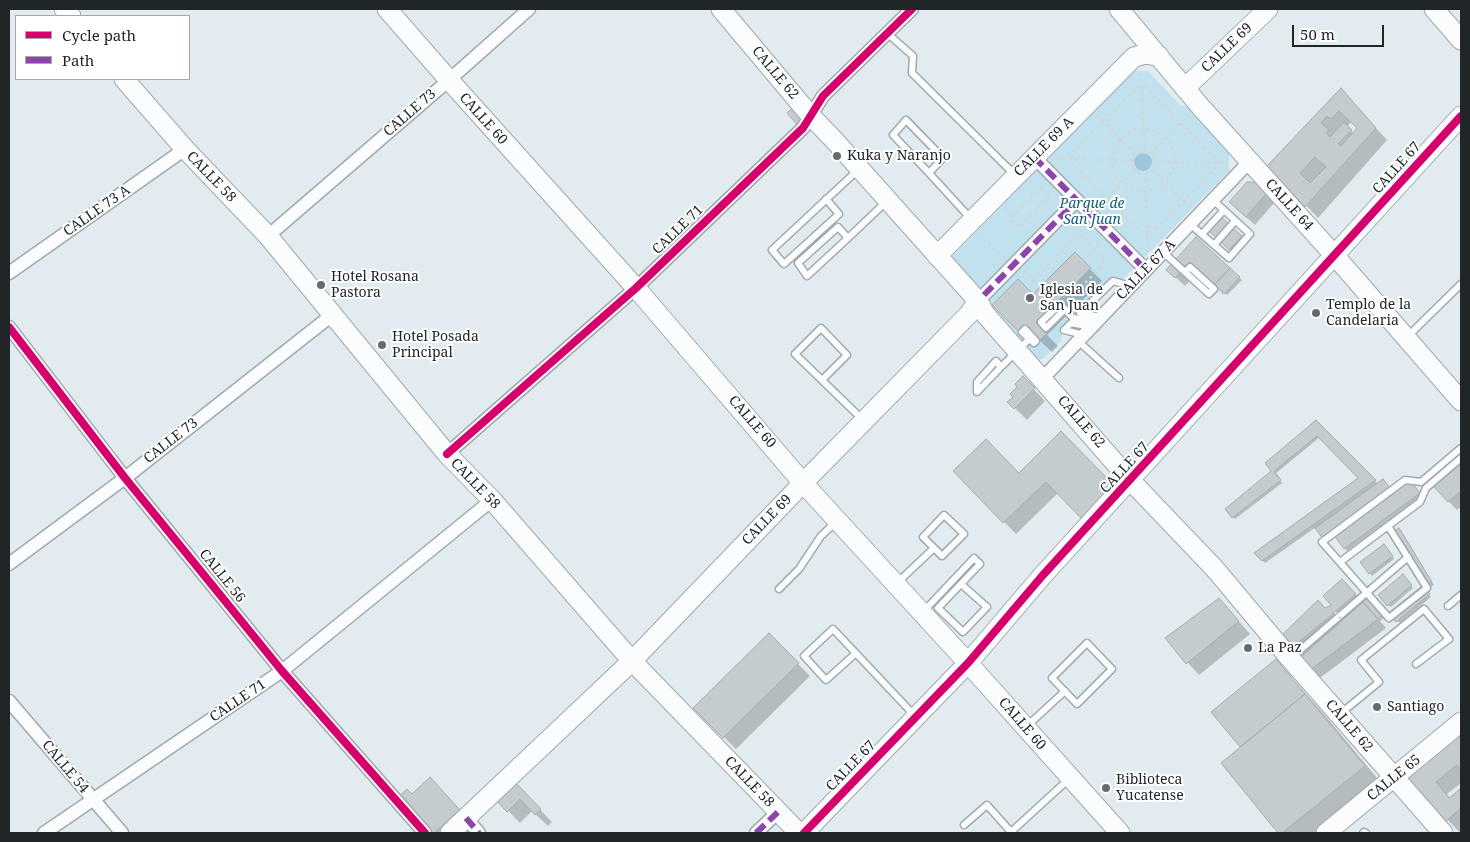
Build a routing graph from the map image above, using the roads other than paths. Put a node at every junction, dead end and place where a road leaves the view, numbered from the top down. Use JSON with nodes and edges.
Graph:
{"nodes":[{"id":1,"x":387,"y":9,"type":"edge"},
{"id":2,"x":529,"y":9,"type":"edge"},
{"id":3,"x":722,"y":9,"type":"edge"},
{"id":4,"x":912,"y":9,"type":"edge"},
{"id":5,"x":1119,"y":9,"type":"edge"},
{"id":6,"x":1268,"y":9,"type":"edge"},
{"id":7,"x":1434,"y":9,"type":"edge"},
{"id":8,"x":887,"y":33,"type":"junction"},
{"id":9,"x":1461,"y":40,"type":"edge"},
{"id":10,"x":1159,"y":56,"type":"junction"},
{"id":11,"x":125,"y":80,"type":"edge"},
{"id":12,"x":449,"y":80,"type":"junction"},
{"id":13,"x":1185,"y":88,"type":"junction"},
{"id":14,"x":810,"y":115,"type":"junction"},
{"id":15,"x":1461,"y":116,"type":"edge"},
{"id":16,"x":185,"y":149,"type":"junction"},
{"id":17,"x":1043,"y":158,"type":"junction"},
{"id":18,"x":1249,"y":162,"type":"junction"},
{"id":19,"x":860,"y":168,"type":"junction"},
{"id":20,"x":929,"y":173,"type":"junction"},
{"id":21,"x":1016,"y":176,"type":"junction"},
{"id":22,"x":826,"y":199,"type":"junction"},
{"id":23,"x":1077,"y":200,"type":"junction"},
{"id":24,"x":1213,"y":200,"type":"junction"},
{"id":25,"x":888,"y":201,"type":"junction"},
{"id":26,"x":1224,"y":210,"type":"junction"},
{"id":27,"x":1235,"y":221,"type":"junction"},
{"id":28,"x":1190,"y":224,"type":"junction"},
{"id":29,"x":975,"y":226,"type":"junction"},
{"id":30,"x":1202,"y":234,"type":"junction"},
{"id":31,"x":268,"y":236,"type":"junction"},
{"id":32,"x":848,"y":238,"type":"junction"},
{"id":33,"x":1214,"y":245,"type":"junction"},
{"id":34,"x":1163,"y":252,"type":"junction"},
{"id":35,"x":937,"y":256,"type":"junction"},
{"id":36,"x":1335,"y":256,"type":"junction"},
{"id":37,"x":1146,"y":270,"type":"junction"},
{"id":38,"x":1185,"y":272,"type":"junction"},
{"id":39,"x":9,"y":273,"type":"edge"},
{"id":40,"x":1461,"y":284,"type":"edge"},
{"id":41,"x":1131,"y":286,"type":"junction"},
{"id":42,"x":636,"y":288,"type":"junction"},
{"id":43,"x":981,"y":298,"type":"junction"},
{"id":44,"x":1061,"y":308,"type":"road end"},
{"id":45,"x":332,"y":315,"type":"junction"},
{"id":46,"x":9,"y":327,"type":"edge"},
{"id":47,"x":1090,"y":329,"type":"junction"},
{"id":48,"x":1406,"y":338,"type":"junction"},
{"id":49,"x":1024,"y":345,"type":"junction"},
{"id":50,"x":1001,"y":367,"type":"junction"},
{"id":51,"x":1119,"y":378,"type":"dead end"},
{"id":52,"x":1042,"y":379,"type":"junction"},
{"id":53,"x":822,"y":380,"type":"junction"},
{"id":54,"x":1457,"y":394,"type":"edge"},
{"id":55,"x":864,"y":421,"type":"junction"},
{"id":56,"x":1461,"y":448,"type":"edge"},
{"id":57,"x":447,"y":454,"type":"junction"},
{"id":58,"x":1461,"y":458,"type":"edge"},
{"id":59,"x":125,"y":478,"type":"junction"},
{"id":60,"x":1130,"y":480,"type":"junction"},
{"id":61,"x":803,"y":482,"type":"junction"},
{"id":62,"x":492,"y":500,"type":"junction"},
{"id":63,"x":838,"y":520,"type":"junction"},
{"id":64,"x":1388,"y":526,"type":"junction"},
{"id":65,"x":934,"y":548,"type":"junction"},
{"id":66,"x":1408,"y":557,"type":"junction"},
{"id":67,"x":1340,"y":562,"type":"junction"},
{"id":68,"x":9,"y":564,"type":"edge"},
{"id":69,"x":896,"y":584,"type":"junction"},
{"id":70,"x":961,"y":584,"type":"junction"},
{"id":71,"x":779,"y":589,"type":"dead end"},
{"id":72,"x":1366,"y":593,"type":"junction"},
{"id":73,"x":1461,"y":594,"type":"edge"},
{"id":74,"x":1448,"y":606,"type":"dead end"},
{"id":75,"x":922,"y":613,"type":"junction"},
{"id":76,"x":855,"y":654,"type":"junction"},
{"id":77,"x":1290,"y":658,"type":"junction"},
{"id":78,"x":632,"y":661,"type":"junction"},
{"id":79,"x":968,"y":663,"type":"junction"},
{"id":80,"x":1416,"y":664,"type":"dead end"},
{"id":81,"x":282,"y":671,"type":"junction"},
{"id":82,"x":1065,"y":691,"type":"junction"},
{"id":83,"x":9,"y":701,"type":"edge"},
{"id":84,"x":1339,"y":715,"type":"junction"},
{"id":85,"x":915,"y":717,"type":"junction"},
{"id":86,"x":1461,"y":722,"type":"edge"},
{"id":87,"x":1025,"y":728,"type":"junction"},
{"id":88,"x":1394,"y":777,"type":"junction"},
{"id":89,"x":1070,"y":778,"type":"junction"},
{"id":90,"x":93,"y":800,"type":"junction"},
{"id":91,"x":778,"y":812,"type":"junction"},
{"id":92,"x":466,"y":818,"type":"junction"},
{"id":93,"x":964,"y":825,"type":"dead end"},
{"id":94,"x":1335,"y":829,"type":"edge"},
{"id":95,"x":44,"y":833,"type":"edge"},
{"id":96,"x":122,"y":833,"type":"edge"},
{"id":97,"x":424,"y":833,"type":"edge"},
{"id":98,"x":450,"y":833,"type":"edge"},
{"id":99,"x":479,"y":833,"type":"edge"},
{"id":100,"x":756,"y":833,"type":"edge"},
{"id":101,"x":799,"y":833,"type":"edge"},
{"id":102,"x":804,"y":833,"type":"edge"},
{"id":103,"x":1120,"y":833,"type":"edge"},
{"id":104,"x":1443,"y":833,"type":"edge"}],
"edges":[{"from":1,"to":12,"type":"main road","name":"CALLE 60"},
{"from":2,"to":12,"type":"street","name":"CALLE 73"},
{"from":3,"to":14,"type":"main road","name":"CALLE 62"},
{"from":4,"to":8,"type":"street","name":"CALLE 71"},
{"from":5,"to":10,"type":"main road","name":"CALLE 64"},
{"from":6,"to":13,"type":"main road","name":"CALLE 69"},
{"from":7,"to":9,"type":"main road"},
{"from":8,"to":14,"type":"street","name":"CALLE 71"},
{"from":8,"to":21,"type":"lane"},
{"from":10,"to":13,"type":"main road","name":"CALLE 64"},
{"from":10,"to":17,"type":"main road","name":"CALLE 69 A"},
{"from":11,"to":16,"type":"main road","name":"CALLE 58"},
{"from":12,"to":31,"type":"street","name":"CALLE 73"},
{"from":12,"to":42,"type":"main road","name":"CALLE 60"},
{"from":13,"to":18,"type":"main road","name":"CALLE 64"},
{"from":14,"to":19,"type":"main road","name":"CALLE 62"},
{"from":14,"to":42,"type":"street","name":"CALLE 71"},
{"from":15,"to":36,"type":"main road","name":"CALLE 67"},
{"from":16,"to":31,"type":"main road","name":"CALLE 58"},
{"from":16,"to":39,"type":"street","name":"CALLE 73 A"},
{"from":17,"to":21,"type":"main road","name":"CALLE 69 A"},
{"from":17,"to":23,"type":"street"},
{"from":18,"to":24,"type":"street","name":"CALLE 67 A"},
{"from":18,"to":36,"type":"main road","name":"CALLE 64"},
{"from":19,"to":22,"type":"lane"},
{"from":19,"to":25,"type":"main road","name":"CALLE 62"},
{"from":20,"to":20,"type":"lane"},
{"from":20,"to":29,"type":"lane"},
{"from":21,"to":29,"type":"main road","name":"CALLE 69 A"},
{"from":22,"to":22,"type":"lane"},
{"from":23,"to":37,"type":"street"},
{"from":23,"to":43,"type":"street","name":"CALLE 69"},
{"from":24,"to":26,"type":"lane"},
{"from":24,"to":28,"type":"street","name":"CALLE 67 A"},
{"from":25,"to":32,"type":"lane"},
{"from":25,"to":35,"type":"main road","name":"CALLE 62"},
{"from":26,"to":27,"type":"lane"},
{"from":26,"to":30,"type":"lane"},
{"from":27,"to":33,"type":"lane"},
{"from":27,"to":33,"type":"lane"},
{"from":28,"to":30,"type":"lane"},
{"from":28,"to":34,"type":"street","name":"CALLE 67 A"},
{"from":29,"to":35,"type":"main road","name":"CALLE 69 A"},
{"from":30,"to":33,"type":"lane"},
{"from":31,"to":45,"type":"main road","name":"CALLE 58"},
{"from":32,"to":32,"type":"lane"},
{"from":34,"to":37,"type":"street","name":"CALLE 67 A"},
{"from":34,"to":38,"type":"lane"},
{"from":35,"to":43,"type":"main road","name":"CALLE 62"},
{"from":36,"to":48,"type":"main road","name":"CALLE 64"},
{"from":36,"to":60,"type":"main road","name":"CALLE 67"},
{"from":37,"to":41,"type":"street","name":"CALLE 67 A"},
{"from":38,"to":38,"type":"lane"},
{"from":40,"to":48,"type":"lane"},
{"from":41,"to":47,"type":"street","name":"CALLE 67 A"},
{"from":41,"to":47,"type":"lane"},
{"from":42,"to":57,"type":"street","name":"CALLE 71"},
{"from":42,"to":61,"type":"main road","name":"CALLE 60"},
{"from":43,"to":49,"type":"main road","name":"CALLE 62"},
{"from":43,"to":55,"type":"main road","name":"CALLE 69"},
{"from":44,"to":47,"type":"lane"},
{"from":45,"to":57,"type":"main road","name":"CALLE 58"},
{"from":45,"to":59,"type":"street","name":"CALLE 73"},
{"from":46,"to":59,"type":"street","name":"CALLE 56"},
{"from":47,"to":51,"type":"lane"},
{"from":47,"to":52,"type":"street","name":"CALLE 67 A"},
{"from":48,"to":54,"type":"main road","name":"CALLE 64"},
{"from":49,"to":50,"type":"lane"},
{"from":49,"to":52,"type":"main road","name":"CALLE 62"},
{"from":50,"to":50,"type":"lane"},
{"from":52,"to":60,"type":"main road","name":"CALLE 62"},
{"from":53,"to":53,"type":"lane"},
{"from":53,"to":55,"type":"lane"},
{"from":55,"to":61,"type":"main road","name":"CALLE 69"},
{"from":56,"to":67,"type":"lane"},
{"from":57,"to":62,"type":"main road","name":"CALLE 58"},
{"from":58,"to":64,"type":"lane"},
{"from":59,"to":68,"type":"street","name":"CALLE 73"},
{"from":59,"to":81,"type":"street","name":"CALLE 56"},
{"from":60,"to":77,"type":"main road","name":"CALLE 62"},
{"from":60,"to":79,"type":"main road","name":"CALLE 67"},
{"from":61,"to":63,"type":"main road","name":"CALLE 60"},
{"from":61,"to":78,"type":"main road","name":"CALLE 69"},
{"from":62,"to":78,"type":"main road","name":"CALLE 58"},
{"from":62,"to":81,"type":"street","name":"CALLE 71"},
{"from":63,"to":69,"type":"main road","name":"CALLE 60"},
{"from":63,"to":71,"type":"lane"},
{"from":64,"to":66,"type":"lane"},
{"from":64,"to":67,"type":"lane"},
{"from":65,"to":65,"type":"lane"},
{"from":65,"to":69,"type":"lane"},
{"from":66,"to":72,"type":"lane"},
{"from":66,"to":72,"type":"lane"},
{"from":67,"to":72,"type":"lane"},
{"from":69,"to":75,"type":"main road","name":"CALLE 60"},
{"from":70,"to":70,"type":"lane"},
{"from":70,"to":75,"type":"lane"},
{"from":72,"to":77,"type":"lane"},
{"from":73,"to":74,"type":"lane"},
{"from":75,"to":79,"type":"main road","name":"CALLE 60"},
{"from":76,"to":76,"type":"lane"},
{"from":76,"to":85,"type":"lane"},
{"from":77,"to":84,"type":"main road","name":"CALLE 62"},
{"from":78,"to":91,"type":"main road","name":"CALLE 58"},
{"from":78,"to":92,"type":"main road","name":"CALLE 69"},
{"from":79,"to":85,"type":"main road","name":"CALLE 67"},
{"from":79,"to":87,"type":"main road","name":"CALLE 60"},
{"from":80,"to":84,"type":"lane"},
{"from":81,"to":90,"type":"street","name":"CALLE 71"},
{"from":81,"to":97,"type":"street","name":"CALLE 56"},
{"from":82,"to":82,"type":"lane"},
{"from":82,"to":87,"type":"lane"},
{"from":83,"to":90,"type":"street","name":"CALLE 54"},
{"from":84,"to":88,"type":"main road","name":"CALLE 62"},
{"from":85,"to":102,"type":"main road","name":"CALLE 67"},
{"from":86,"to":88,"type":"main road","name":"CALLE 65"},
{"from":87,"to":89,"type":"main road","name":"CALLE 60"},
{"from":88,"to":94,"type":"main road","name":"CALLE 65"},
{"from":88,"to":104,"type":"main road","name":"CALLE 62"},
{"from":89,"to":93,"type":"lane"},
{"from":89,"to":103,"type":"main road","name":"CALLE 60"},
{"from":90,"to":95,"type":"street","name":"CALLE 71"},
{"from":90,"to":96,"type":"street","name":"CALLE 54"},
{"from":91,"to":100,"type":"street"},
{"from":91,"to":101,"type":"main road","name":"CALLE 58"},
{"from":92,"to":98,"type":"main road","name":"CALLE 69"},
{"from":92,"to":99,"type":"street"}]}
